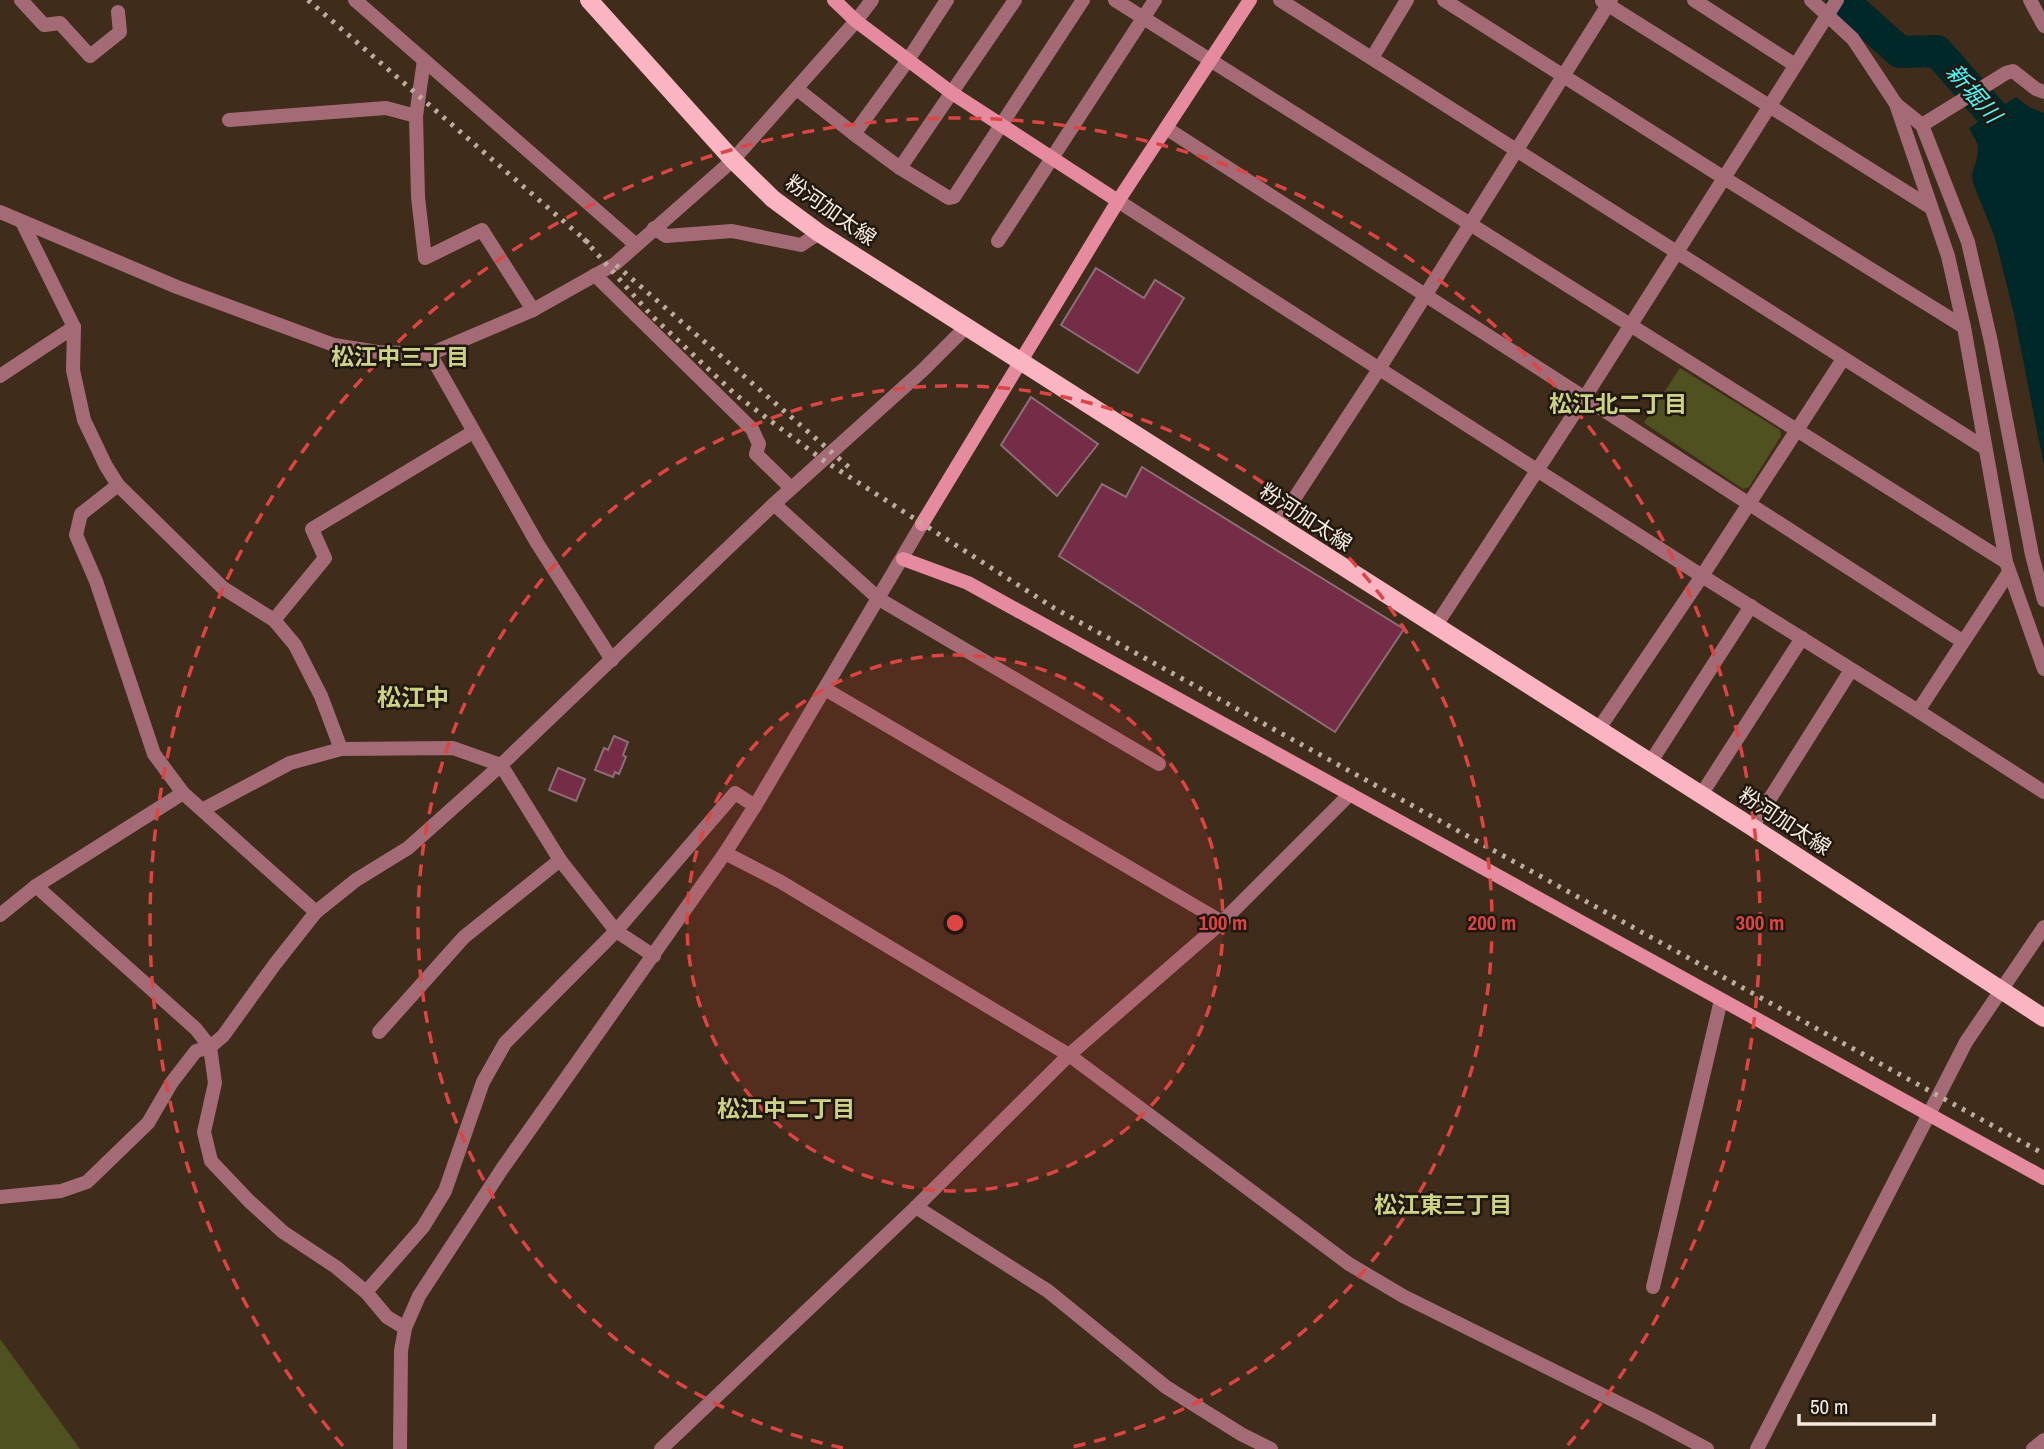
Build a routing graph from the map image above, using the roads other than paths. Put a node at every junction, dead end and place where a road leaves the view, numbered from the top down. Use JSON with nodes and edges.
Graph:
{"nodes":[{"id":1,"x":21,"y":0,"type":"edge"},
{"id":2,"x":355,"y":0,"type":"edge"},
{"id":3,"x":589,"y":0,"type":"edge"},
{"id":4,"x":834,"y":0,"type":"edge"},
{"id":5,"x":872,"y":0,"type":"edge"},
{"id":6,"x":947,"y":0,"type":"edge"},
{"id":7,"x":1015,"y":0,"type":"edge"},
{"id":8,"x":1083,"y":0,"type":"edge"},
{"id":9,"x":1115,"y":0,"type":"edge"},
{"id":10,"x":1155,"y":0,"type":"edge"},
{"id":11,"x":1250,"y":0,"type":"edge"},
{"id":12,"x":1280,"y":0,"type":"edge"},
{"id":13,"x":1407,"y":0,"type":"edge"},
{"id":14,"x":1444,"y":0,"type":"edge"},
{"id":15,"x":1694,"y":0,"type":"edge"},
{"id":16,"x":1811,"y":0,"type":"edge"},
{"id":17,"x":2030,"y":0,"type":"edge"},
{"id":18,"x":1606,"y":1,"type":"edge"},
{"id":19,"x":1832,"y":8,"type":"edge"},
{"id":20,"x":118,"y":12,"type":"dead end"},
{"id":21,"x":1144,"y":17,"type":"junction"},
{"id":22,"x":856,"y":21,"type":"junction"},
{"id":23,"x":2044,"y":26,"type":"edge"},
{"id":24,"x":1372,"y":58,"type":"junction"},
{"id":25,"x":424,"y":60,"type":"junction"},
{"id":26,"x":908,"y":60,"type":"junction"},
{"id":27,"x":1211,"y":60,"type":"junction"},
{"id":28,"x":1796,"y":65,"type":"junction"},
{"id":29,"x":1562,"y":77,"type":"junction"},
{"id":30,"x":797,"y":89,"type":"junction"},
{"id":31,"x":2044,"y":92,"type":"edge"},
{"id":32,"x":953,"y":93,"type":"junction"},
{"id":33,"x":1896,"y":104,"type":"junction"},
{"id":34,"x":1769,"y":107,"type":"junction"},
{"id":35,"x":416,"y":116,"type":"junction"},
{"id":36,"x":229,"y":120,"type":"dead end"},
{"id":37,"x":1927,"y":123,"type":"junction"},
{"id":38,"x":1002,"y":126,"type":"junction"},
{"id":39,"x":1166,"y":128,"type":"junction"},
{"id":40,"x":854,"y":134,"type":"junction"},
{"id":41,"x":1515,"y":150,"type":"junction"},
{"id":42,"x":1054,"y":159,"type":"junction"},
{"id":43,"x":733,"y":160,"type":"junction"},
{"id":44,"x":900,"y":168,"type":"junction"},
{"id":45,"x":1724,"y":178,"type":"junction"},
{"id":46,"x":1118,"y":201,"type":"junction"},
{"id":47,"x":1930,"y":207,"type":"junction"},
{"id":48,"x":0,"y":212,"type":"edge"},
{"id":49,"x":22,"y":222,"type":"junction"},
{"id":50,"x":1469,"y":224,"type":"junction"},
{"id":51,"x":654,"y":228,"type":"junction"},
{"id":52,"x":819,"y":233,"type":"junction"},
{"id":53,"x":998,"y":242,"type":"dead end"},
{"id":54,"x":635,"y":244,"type":"junction"},
{"id":55,"x":1676,"y":252,"type":"junction"},
{"id":56,"x":595,"y":275,"type":"junction"},
{"id":57,"x":1425,"y":295,"type":"junction"},
{"id":58,"x":533,"y":310,"type":"junction"},
{"id":59,"x":1631,"y":325,"type":"junction"},
{"id":60,"x":74,"y":327,"type":"junction"},
{"id":61,"x":966,"y":327,"type":"junction"},
{"id":62,"x":1964,"y":327,"type":"junction"},
{"id":63,"x":430,"y":354,"type":"junction"},
{"id":64,"x":1843,"y":359,"type":"junction"},
{"id":65,"x":1019,"y":361,"type":"junction"},
{"id":66,"x":1379,"y":369,"type":"junction"},
{"id":67,"x":0,"y":376,"type":"edge"},
{"id":68,"x":1585,"y":397,"type":"junction"},
{"id":69,"x":1796,"y":431,"type":"junction"},
{"id":70,"x":473,"y":432,"type":"junction"},
{"id":71,"x":1985,"y":448,"type":"junction"},
{"id":72,"x":1537,"y":470,"type":"junction"},
{"id":73,"x":118,"y":485,"type":"junction"},
{"id":74,"x":791,"y":488,"type":"junction"},
{"id":75,"x":1749,"y":503,"type":"junction"},
{"id":76,"x":774,"y":504,"type":"junction"},
{"id":77,"x":1277,"y":525,"type":"junction"},
{"id":78,"x":903,"y":559,"type":"junction"},
{"id":79,"x":2008,"y":567,"type":"junction"},
{"id":80,"x":1702,"y":576,"type":"junction"},
{"id":81,"x":879,"y":599,"type":"junction"},
{"id":82,"x":2044,"y":600,"type":"edge"},
{"id":83,"x":1751,"y":606,"type":"junction"},
{"id":84,"x":274,"y":620,"type":"junction"},
{"id":85,"x":1435,"y":626,"type":"junction"},
{"id":86,"x":1802,"y":638,"type":"junction"},
{"id":87,"x":1962,"y":641,"type":"junction"},
{"id":88,"x":612,"y":660,"type":"junction"},
{"id":89,"x":2044,"y":669,"type":"edge"},
{"id":90,"x":1851,"y":670,"type":"junction"},
{"id":91,"x":825,"y":689,"type":"junction"},
{"id":92,"x":1918,"y":711,"type":"junction"},
{"id":93,"x":1598,"y":730,"type":"junction"},
{"id":94,"x":341,"y":749,"type":"junction"},
{"id":95,"x":1650,"y":763,"type":"junction"},
{"id":96,"x":1159,"y":764,"type":"dead end"},
{"id":97,"x":501,"y":765,"type":"junction"},
{"id":98,"x":2044,"y":792,"type":"edge"},
{"id":99,"x":183,"y":793,"type":"junction"},
{"id":100,"x":1350,"y":794,"type":"junction"},
{"id":101,"x":1701,"y":795,"type":"junction"},
{"id":102,"x":755,"y":806,"type":"junction"},
{"id":103,"x":202,"y":810,"type":"junction"},
{"id":104,"x":1752,"y":827,"type":"junction"},
{"id":105,"x":725,"y":853,"type":"junction"},
{"id":106,"x":560,"y":860,"type":"junction"},
{"id":107,"x":36,"y":886,"type":"junction"},
{"id":108,"x":3,"y":907,"type":"edge"},
{"id":109,"x":316,"y":912,"type":"junction"},
{"id":110,"x":1222,"y":922,"type":"junction"},
{"id":111,"x":2044,"y":927,"type":"edge"},
{"id":112,"x":616,"y":932,"type":"junction"},
{"id":113,"x":653,"y":956,"type":"junction"},
{"id":114,"x":2000,"y":990,"type":"junction"},
{"id":115,"x":1721,"y":1000,"type":"junction"},
{"id":116,"x":2044,"y":1018,"type":"edge"},
{"id":117,"x":379,"y":1032,"type":"dead end"},
{"id":118,"x":211,"y":1047,"type":"junction"},
{"id":119,"x":1069,"y":1055,"type":"junction"},
{"id":120,"x":1928,"y":1114,"type":"junction"},
{"id":121,"x":2044,"y":1178,"type":"edge"},
{"id":122,"x":0,"y":1198,"type":"edge"},
{"id":123,"x":916,"y":1207,"type":"junction"},
{"id":124,"x":1653,"y":1287,"type":"dead end"},
{"id":125,"x":366,"y":1293,"type":"junction"},
{"id":126,"x":405,"y":1328,"type":"junction"},
{"id":127,"x":2044,"y":1440,"type":"edge"},
{"id":128,"x":400,"y":1449,"type":"edge"},
{"id":129,"x":661,"y":1449,"type":"edge"},
{"id":130,"x":1271,"y":1449,"type":"edge"},
{"id":131,"x":1707,"y":1449,"type":"edge"},
{"id":132,"x":1757,"y":1449,"type":"edge"},
{"id":133,"x":2033,"y":1449,"type":"edge"}],
"edges":[{"from":1,"to":20,"type":"street"},
{"from":2,"to":25,"type":"street"},
{"from":3,"to":43,"type":"main road","name":"粉河加太線"},
{"from":4,"to":22,"type":"street"},
{"from":5,"to":22,"type":"street"},
{"from":6,"to":26,"type":"street"},
{"from":7,"to":32,"type":"street"},
{"from":8,"to":38,"type":"street"},
{"from":9,"to":21,"type":"street"},
{"from":10,"to":21,"type":"street"},
{"from":11,"to":27,"type":"street"},
{"from":12,"to":24,"type":"street"},
{"from":13,"to":24,"type":"street"},
{"from":14,"to":29,"type":"street"},
{"from":15,"to":28,"type":"street"},
{"from":16,"to":19,"type":"street"},
{"from":17,"to":23,"type":"street"},
{"from":18,"to":29,"type":"street"},
{"from":18,"to":34,"type":"street"},
{"from":19,"to":28,"type":"street"},
{"from":19,"to":33,"type":"street"},
{"from":21,"to":27,"type":"street"},
{"from":21,"to":42,"type":"street"},
{"from":22,"to":26,"type":"street"},
{"from":22,"to":30,"type":"street"},
{"from":24,"to":41,"type":"street"},
{"from":25,"to":35,"type":"street"},
{"from":25,"to":54,"type":"street"},
{"from":26,"to":32,"type":"street"},
{"from":26,"to":40,"type":"street"},
{"from":27,"to":39,"type":"street"},
{"from":27,"to":50,"type":"street"},
{"from":28,"to":34,"type":"street"},
{"from":29,"to":41,"type":"street"},
{"from":29,"to":45,"type":"street"},
{"from":30,"to":40,"type":"street"},
{"from":30,"to":43,"type":"street"},
{"from":31,"to":37,"type":"street"},
{"from":32,"to":38,"type":"street"},
{"from":32,"to":44,"type":"street"},
{"from":33,"to":37,"type":"street"},
{"from":33,"to":47,"type":"street"},
{"from":34,"to":45,"type":"street"},
{"from":34,"to":47,"type":"street"},
{"from":35,"to":36,"type":"street"},
{"from":35,"to":58,"type":"street"},
{"from":37,"to":82,"type":"street"},
{"from":38,"to":42,"type":"street"},
{"from":38,"to":44,"type":"street"},
{"from":39,"to":46,"type":"street"},
{"from":39,"to":57,"type":"street"},
{"from":40,"to":44,"type":"street"},
{"from":41,"to":50,"type":"street"},
{"from":41,"to":55,"type":"street"},
{"from":42,"to":46,"type":"street"},
{"from":42,"to":53,"type":"street"},
{"from":43,"to":51,"type":"street"},
{"from":43,"to":52,"type":"main road","name":"粉河加太線"},
{"from":45,"to":55,"type":"street"},
{"from":45,"to":62,"type":"street"},
{"from":46,"to":65,"type":"street"},
{"from":46,"to":66,"type":"street"},
{"from":47,"to":62,"type":"street"},
{"from":48,"to":49,"type":"street"},
{"from":49,"to":60,"type":"street"},
{"from":49,"to":63,"type":"street"},
{"from":50,"to":57,"type":"street"},
{"from":50,"to":59,"type":"street"},
{"from":51,"to":52,"type":"street"},
{"from":51,"to":54,"type":"street"},
{"from":52,"to":61,"type":"main road","name":"粉河加太線"},
{"from":54,"to":56,"type":"street"},
{"from":55,"to":59,"type":"street"},
{"from":55,"to":64,"type":"street"},
{"from":56,"to":58,"type":"street"},
{"from":56,"to":74,"type":"street"},
{"from":57,"to":66,"type":"street"},
{"from":57,"to":68,"type":"street"},
{"from":58,"to":63,"type":"street"},
{"from":59,"to":68,"type":"street"},
{"from":59,"to":69,"type":"street"},
{"from":60,"to":67,"type":"street"},
{"from":60,"to":73,"type":"street"},
{"from":61,"to":65,"type":"main road","name":"粉河加太線"},
{"from":61,"to":74,"type":"street"},
{"from":62,"to":71,"type":"street"},
{"from":63,"to":70,"type":"street"},
{"from":64,"to":69,"type":"street"},
{"from":64,"to":71,"type":"street"},
{"from":65,"to":77,"type":"main road","name":"粉河加太線"},
{"from":65,"to":78,"type":"street"},
{"from":66,"to":72,"type":"street"},
{"from":66,"to":77,"type":"street"},
{"from":68,"to":72,"type":"street"},
{"from":68,"to":75,"type":"street"},
{"from":69,"to":75,"type":"street"},
{"from":69,"to":79,"type":"street"},
{"from":70,"to":84,"type":"street"},
{"from":70,"to":88,"type":"street"},
{"from":71,"to":79,"type":"street"},
{"from":72,"to":80,"type":"street"},
{"from":72,"to":85,"type":"street"},
{"from":73,"to":84,"type":"street"},
{"from":73,"to":99,"type":"street"},
{"from":74,"to":76,"type":"street"},
{"from":75,"to":80,"type":"street"},
{"from":75,"to":87,"type":"street"},
{"from":76,"to":81,"type":"street"},
{"from":76,"to":88,"type":"street"},
{"from":77,"to":85,"type":"main road","name":"粉河加太線"},
{"from":78,"to":81,"type":"street"},
{"from":78,"to":100,"type":"street"},
{"from":79,"to":87,"type":"street"},
{"from":79,"to":89,"type":"street"},
{"from":80,"to":83,"type":"street"},
{"from":80,"to":93,"type":"street"},
{"from":81,"to":91,"type":"street"},
{"from":81,"to":96,"type":"street"},
{"from":83,"to":86,"type":"street"},
{"from":83,"to":95,"type":"street"},
{"from":84,"to":94,"type":"street"},
{"from":85,"to":93,"type":"main road","name":"粉河加太線"},
{"from":86,"to":90,"type":"street"},
{"from":86,"to":101,"type":"street"},
{"from":87,"to":92,"type":"street"},
{"from":88,"to":97,"type":"street"},
{"from":90,"to":92,"type":"street"},
{"from":90,"to":104,"type":"street"},
{"from":91,"to":102,"type":"street"},
{"from":91,"to":110,"type":"street"},
{"from":92,"to":98,"type":"street"},
{"from":93,"to":95,"type":"main road","name":"粉河加太線"},
{"from":94,"to":97,"type":"street"},
{"from":94,"to":103,"type":"street"},
{"from":95,"to":101,"type":"main road","name":"粉河加太線"},
{"from":97,"to":106,"type":"street"},
{"from":97,"to":109,"type":"street"},
{"from":99,"to":103,"type":"street"},
{"from":99,"to":107,"type":"street"},
{"from":100,"to":110,"type":"street"},
{"from":100,"to":115,"type":"street"},
{"from":101,"to":104,"type":"main road","name":"粉河加太線"},
{"from":102,"to":105,"type":"street"},
{"from":102,"to":112,"type":"street"},
{"from":103,"to":109,"type":"street"},
{"from":104,"to":114,"type":"main road","name":"粉河加太線"},
{"from":105,"to":113,"type":"street"},
{"from":105,"to":119,"type":"street"},
{"from":106,"to":112,"type":"street"},
{"from":106,"to":117,"type":"street"},
{"from":107,"to":108,"type":"street"},
{"from":107,"to":118,"type":"street"},
{"from":109,"to":118,"type":"street"},
{"from":110,"to":119,"type":"street"},
{"from":111,"to":114,"type":"street"},
{"from":112,"to":113,"type":"street"},
{"from":112,"to":125,"type":"street"},
{"from":113,"to":126,"type":"street"},
{"from":114,"to":116,"type":"main road","name":"粉河加太線"},
{"from":114,"to":120,"type":"street"},
{"from":115,"to":120,"type":"street"},
{"from":115,"to":124,"type":"street"},
{"from":118,"to":122,"type":"street"},
{"from":118,"to":125,"type":"street"},
{"from":119,"to":123,"type":"street"},
{"from":119,"to":131,"type":"street"},
{"from":120,"to":121,"type":"street"},
{"from":120,"to":132,"type":"street"},
{"from":123,"to":129,"type":"street"},
{"from":123,"to":130,"type":"street"},
{"from":125,"to":126,"type":"street"},
{"from":126,"to":128,"type":"street"},
{"from":127,"to":133,"type":"street"}]}
